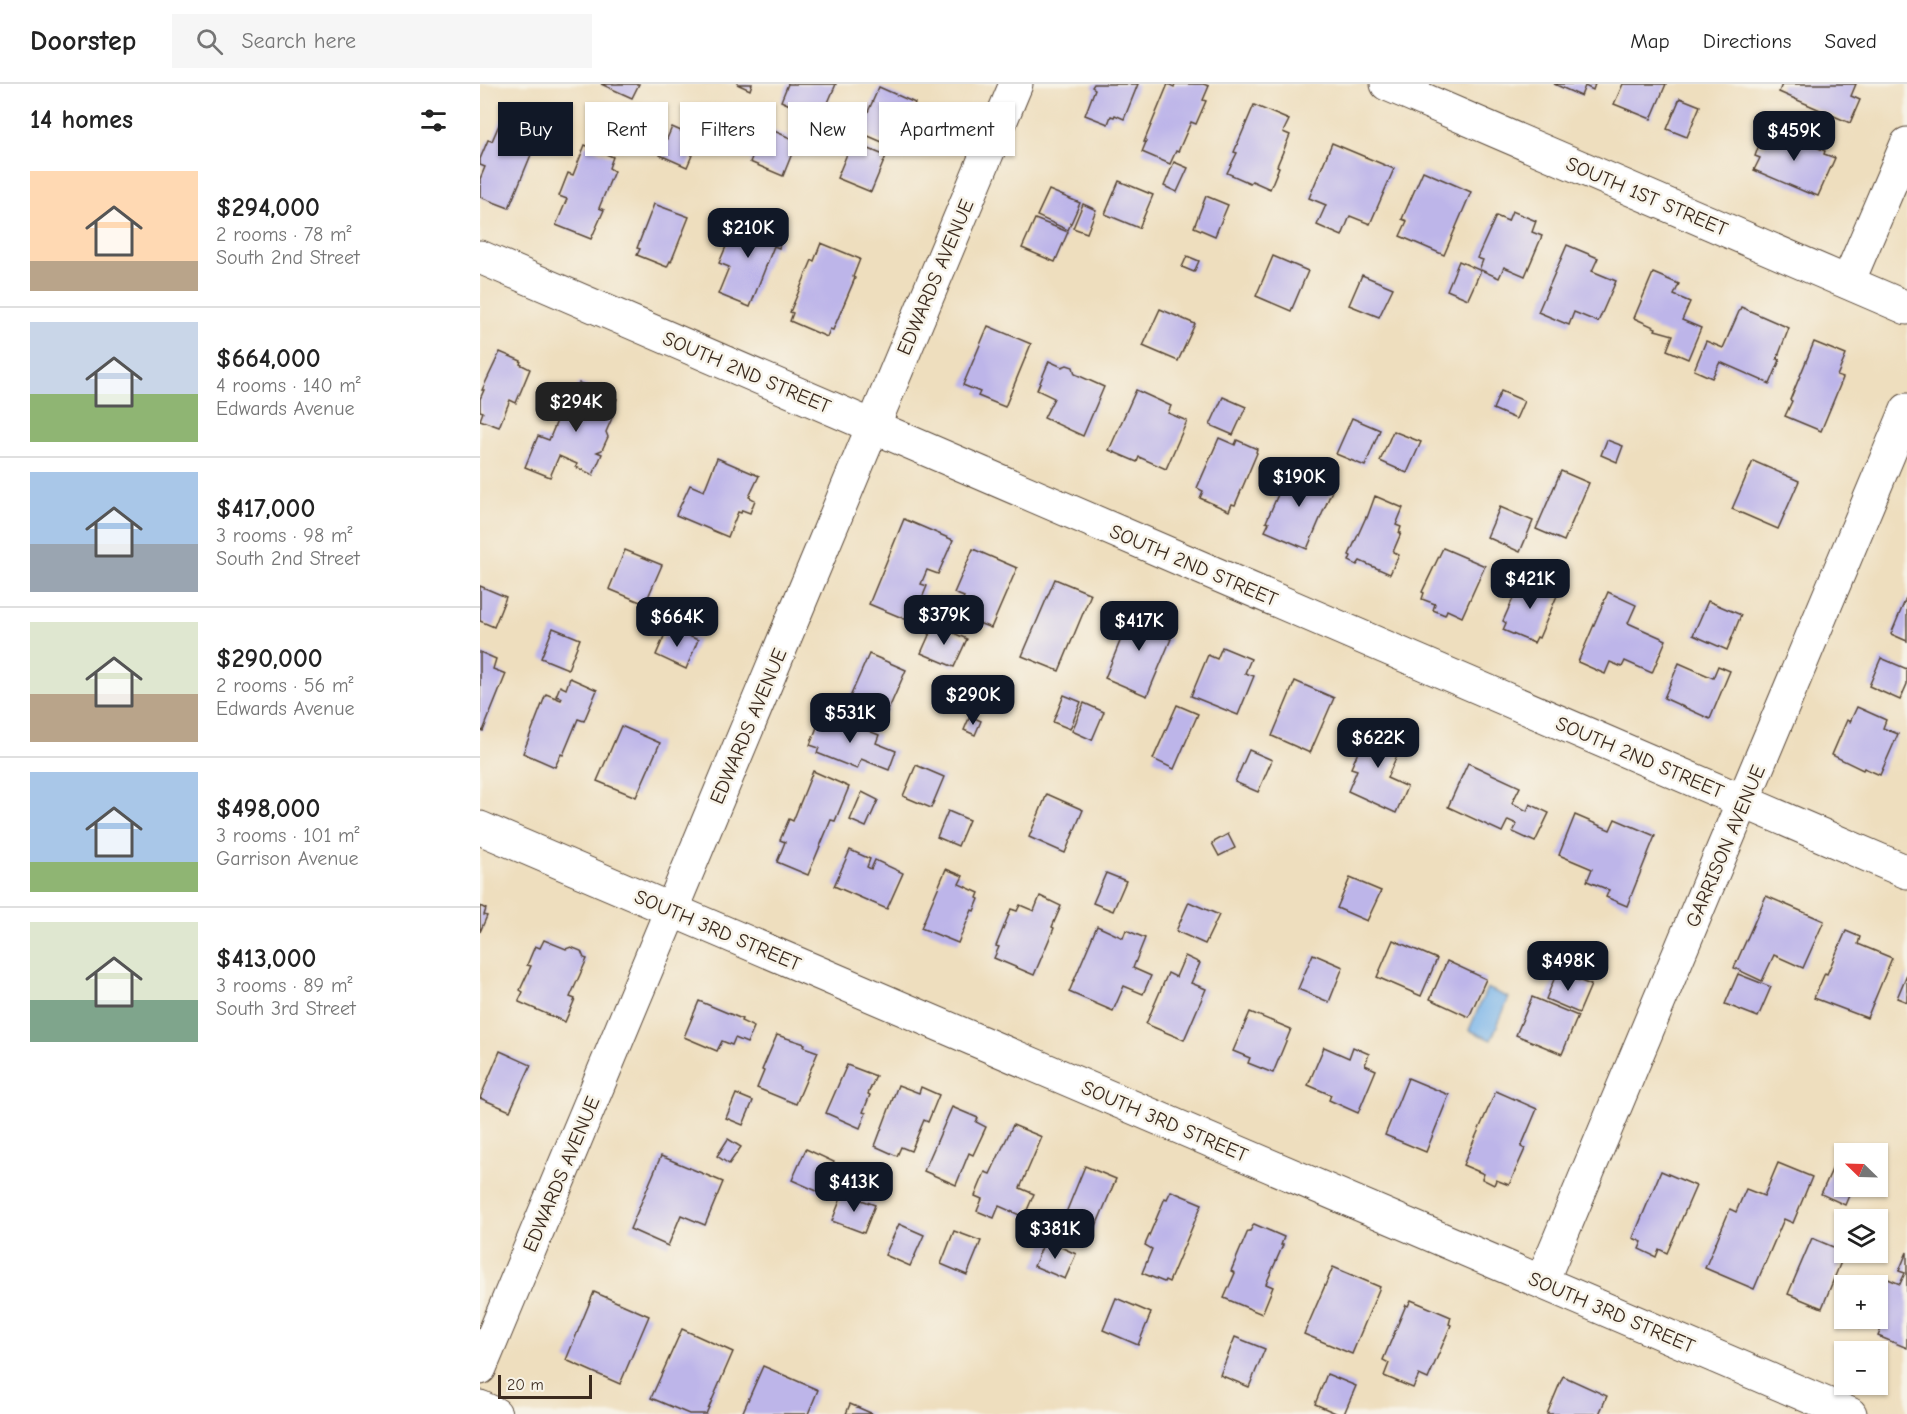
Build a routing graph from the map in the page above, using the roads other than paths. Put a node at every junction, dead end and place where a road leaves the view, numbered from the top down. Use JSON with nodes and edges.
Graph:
{"nodes":[{"id":1,"x":1016,"y":84,"type":"edge"},
{"id":2,"x":1387,"y":84,"type":"edge"},
{"id":3,"x":1436,"y":94,"type":"edge"},
{"id":4,"x":1907,"y":144,"type":"edge"},
{"id":5,"x":480,"y":257,"type":"edge"},
{"id":6,"x":1848,"y":282,"type":"junction"},
{"id":7,"x":1907,"y":308,"type":"edge"},
{"id":8,"x":1907,"y":410,"type":"edge"},
{"id":9,"x":873,"y":426,"type":"junction"},
{"id":10,"x":1743,"y":802,"type":"junction"},
{"id":11,"x":480,"y":828,"type":"edge"},
{"id":12,"x":1907,"y":872,"type":"edge"},
{"id":13,"x":671,"y":910,"type":"junction"},
{"id":14,"x":1542,"y":1281,"type":"junction"},
{"id":15,"x":480,"y":1368,"type":"edge"},
{"id":16,"x":480,"y":1407,"type":"edge"},
{"id":17,"x":495,"y":1414,"type":"edge"},
{"id":18,"x":1850,"y":1414,"type":"edge"}],
"edges":[{"from":1,"to":9,"type":"street","name":"EDWARDS AVENUE"},
{"from":2,"to":3,"type":"street","name":"SOUTH 1ST STREET"},
{"from":3,"to":6,"type":"street","name":"SOUTH 1ST STREET"},
{"from":4,"to":6,"type":"street"},
{"from":5,"to":9,"type":"street","name":"SOUTH 2ND STREET"},
{"from":6,"to":7,"type":"street","name":"SOUTH 1ST STREET"},
{"from":8,"to":10,"type":"street","name":"GARRISON AVENUE"},
{"from":9,"to":10,"type":"street","name":"SOUTH 2ND STREET"},
{"from":9,"to":13,"type":"street","name":"EDWARDS AVENUE"},
{"from":10,"to":12,"type":"street","name":"SOUTH 2ND STREET"},
{"from":10,"to":14,"type":"street","name":"GARRISON AVENUE"},
{"from":11,"to":13,"type":"street","name":"SOUTH 3RD STREET"},
{"from":13,"to":14,"type":"street","name":"SOUTH 3RD STREET"},
{"from":13,"to":15,"type":"street","name":"EDWARDS AVENUE"},
{"from":14,"to":18,"type":"street","name":"SOUTH 3RD STREET"},
{"from":16,"to":17,"type":"street"}]}
